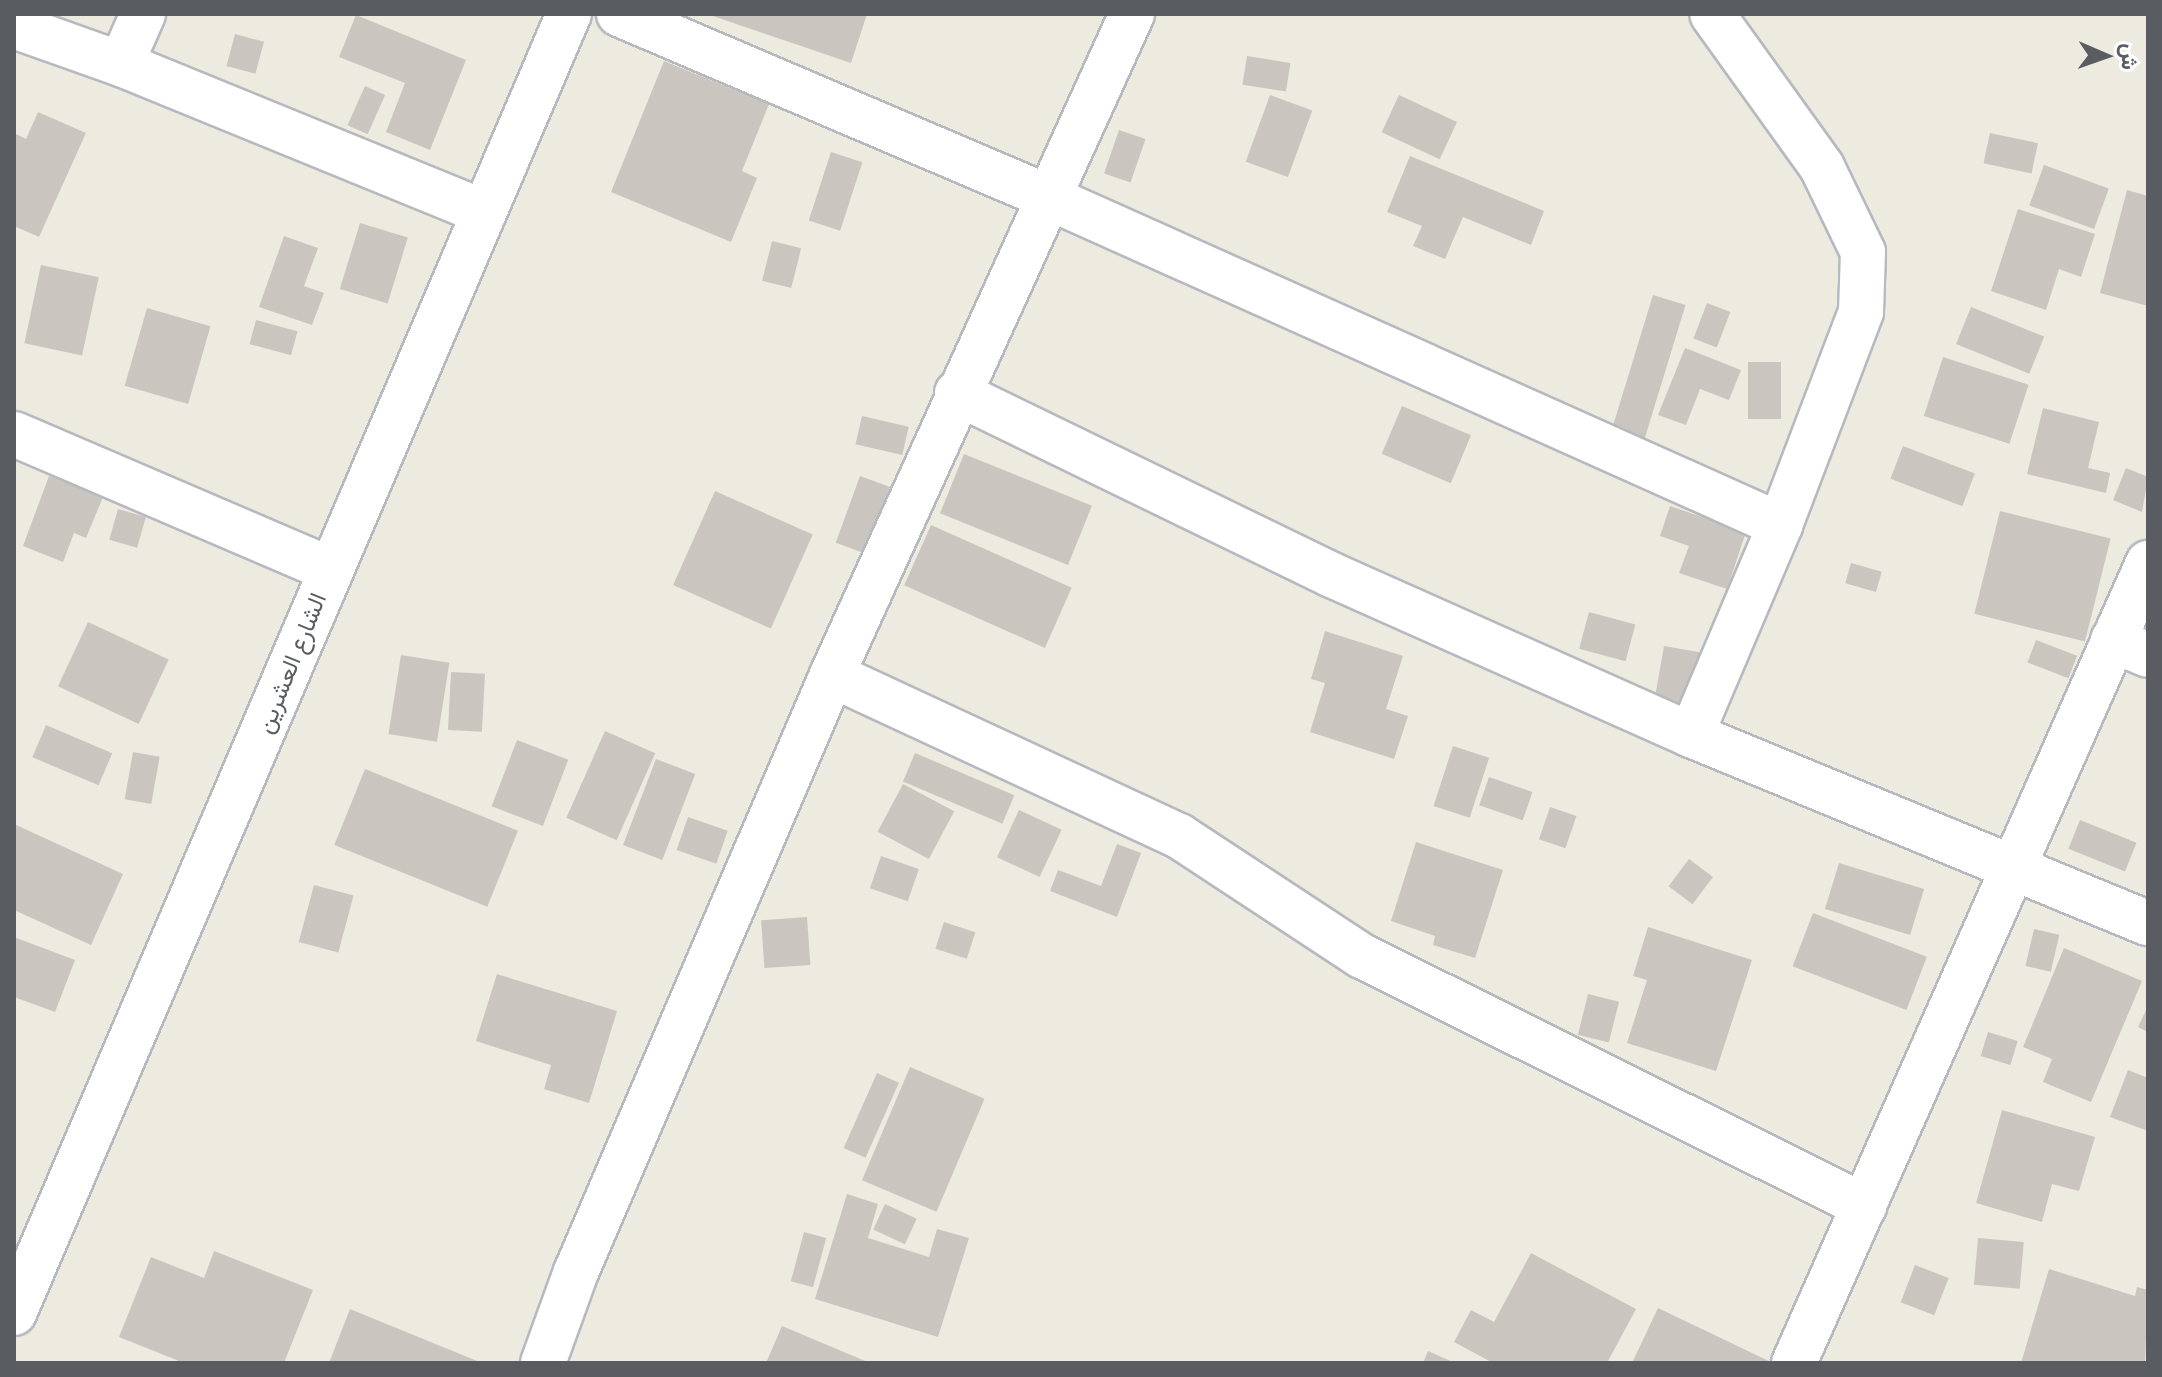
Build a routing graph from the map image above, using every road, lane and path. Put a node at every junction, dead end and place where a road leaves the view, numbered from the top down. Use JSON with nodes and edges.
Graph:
{"nodes":[{"id":1,"x":143,"y":14,"type":"edge"},
{"id":2,"x":569,"y":14,"type":"edge"},
{"id":3,"x":619,"y":14,"type":"edge"},
{"id":4,"x":1132,"y":14,"type":"edge"},
{"id":5,"x":1712,"y":14,"type":"edge"},
{"id":6,"x":14,"y":26,"type":"edge"},
{"id":7,"x":121,"y":64,"type":"junction"},
{"id":8,"x":1052,"y":199,"type":"junction"},
{"id":9,"x":481,"y":211,"type":"junction"},
{"id":10,"x":957,"y":393,"type":"junction"},
{"id":11,"x":14,"y":434,"type":"edge"},
{"id":12,"x":1780,"y":525,"type":"junction"},
{"id":13,"x":2148,"y":563,"type":"edge"},
{"id":14,"x":329,"y":569,"type":"junction"},
{"id":15,"x":2131,"y":647,"type":"edge"},
{"id":16,"x":832,"y":675,"type":"junction"},
{"id":17,"x":1691,"y":735,"type":"junction"},
{"id":18,"x":2014,"y":866,"type":"junction"},
{"id":19,"x":2148,"y":923,"type":"edge"},
{"id":20,"x":1864,"y":1206,"type":"junction"},
{"id":21,"x":14,"y":1313,"type":"edge"},
{"id":22,"x":543,"y":1363,"type":"edge"},
{"id":23,"x":1794,"y":1363,"type":"edge"}],
"edges":[{"from":1,"to":7,"type":"street"},
{"from":2,"to":9,"type":"street","name":"الشارع العشرين"},
{"from":3,"to":8,"type":"street"},
{"from":4,"to":8,"type":"street"},
{"from":5,"to":12,"type":"street"},
{"from":6,"to":7,"type":"street"},
{"from":7,"to":9,"type":"street"},
{"from":8,"to":10,"type":"street"},
{"from":8,"to":12,"type":"street"},
{"from":9,"to":14,"type":"street","name":"الشارع العشرين"},
{"from":10,"to":16,"type":"street"},
{"from":10,"to":17,"type":"street"},
{"from":11,"to":14,"type":"street"},
{"from":12,"to":17,"type":"street"},
{"from":13,"to":15,"type":"street"},
{"from":14,"to":21,"type":"street","name":"الشارع العشرين"},
{"from":15,"to":18,"type":"street"},
{"from":16,"to":20,"type":"street"},
{"from":16,"to":22,"type":"street"},
{"from":17,"to":18,"type":"street"},
{"from":18,"to":19,"type":"street"},
{"from":18,"to":20,"type":"street"},
{"from":20,"to":23,"type":"street"}]}
